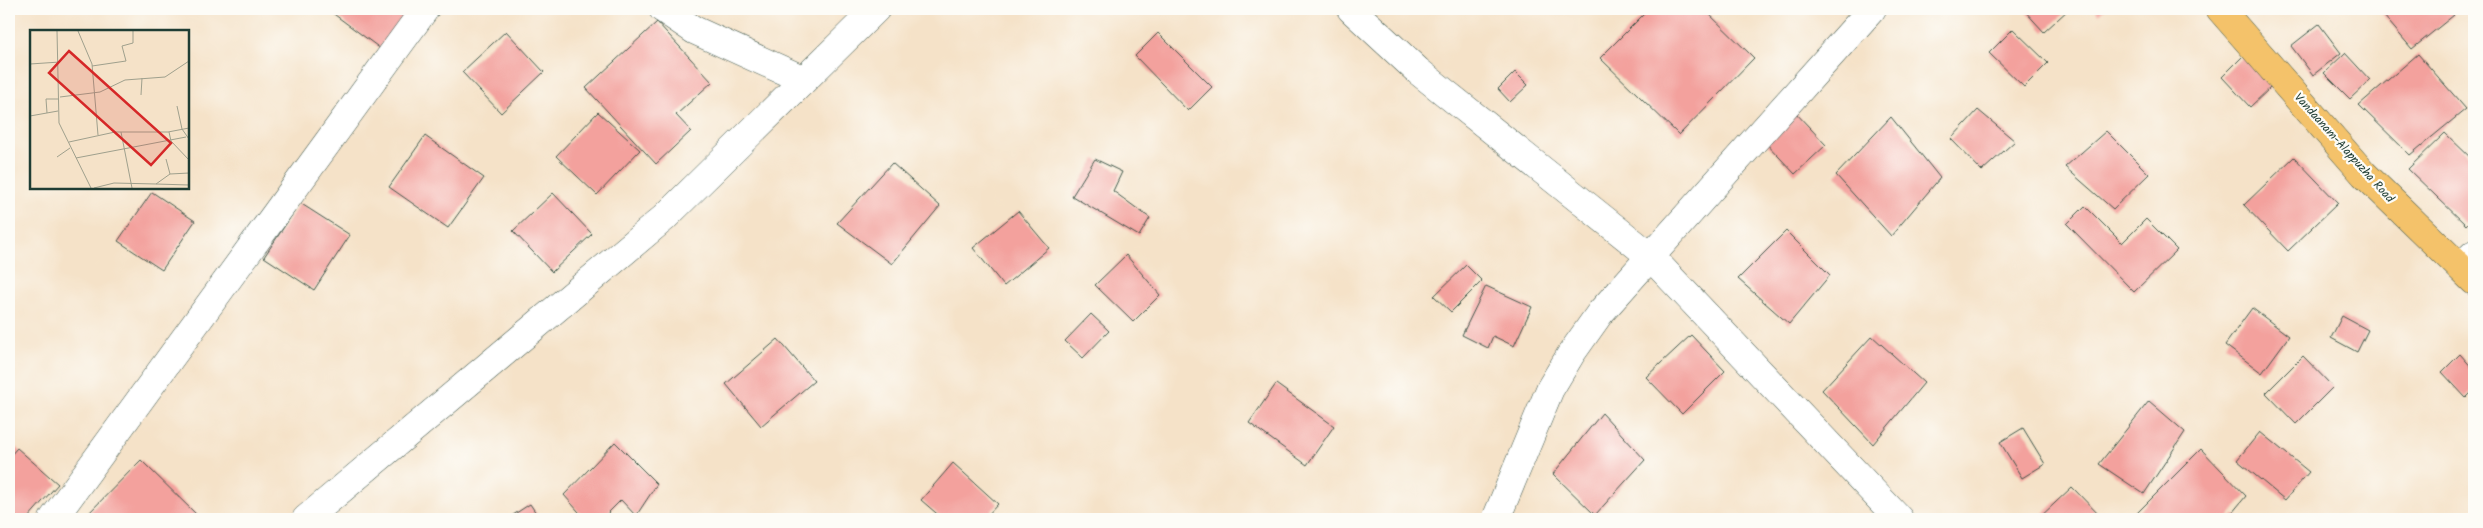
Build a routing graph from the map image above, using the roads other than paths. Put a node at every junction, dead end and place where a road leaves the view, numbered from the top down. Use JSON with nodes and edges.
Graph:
{"nodes":[{"id":1,"x":425,"y":9,"type":"edge"},
{"id":2,"x":663,"y":9,"type":"edge"},
{"id":3,"x":876,"y":9,"type":"edge"},
{"id":4,"x":1351,"y":9,"type":"edge"},
{"id":5,"x":1872,"y":9,"type":"edge"},
{"id":6,"x":2220,"y":9,"type":"edge"},
{"id":7,"x":804,"y":80,"type":"junction"},
{"id":8,"x":1650,"y":256,"type":"junction"},
{"id":9,"x":2470,"y":267,"type":"edge"},
{"id":10,"x":52,"y":519,"type":"edge"},
{"id":11,"x":306,"y":519,"type":"edge"},
{"id":12,"x":1496,"y":519,"type":"edge"},
{"id":13,"x":1899,"y":519,"type":"edge"}],
"edges":[{"from":1,"to":10,"type":"street"},
{"from":2,"to":7,"type":"street"},
{"from":3,"to":7,"type":"street"},
{"from":4,"to":8,"type":"street"},
{"from":5,"to":8,"type":"street"},
{"from":6,"to":9,"type":"main road","name":"Vandaanam-Alappuzha Road"},
{"from":7,"to":11,"type":"street"},
{"from":8,"to":12,"type":"street"},
{"from":8,"to":13,"type":"street"}]}
